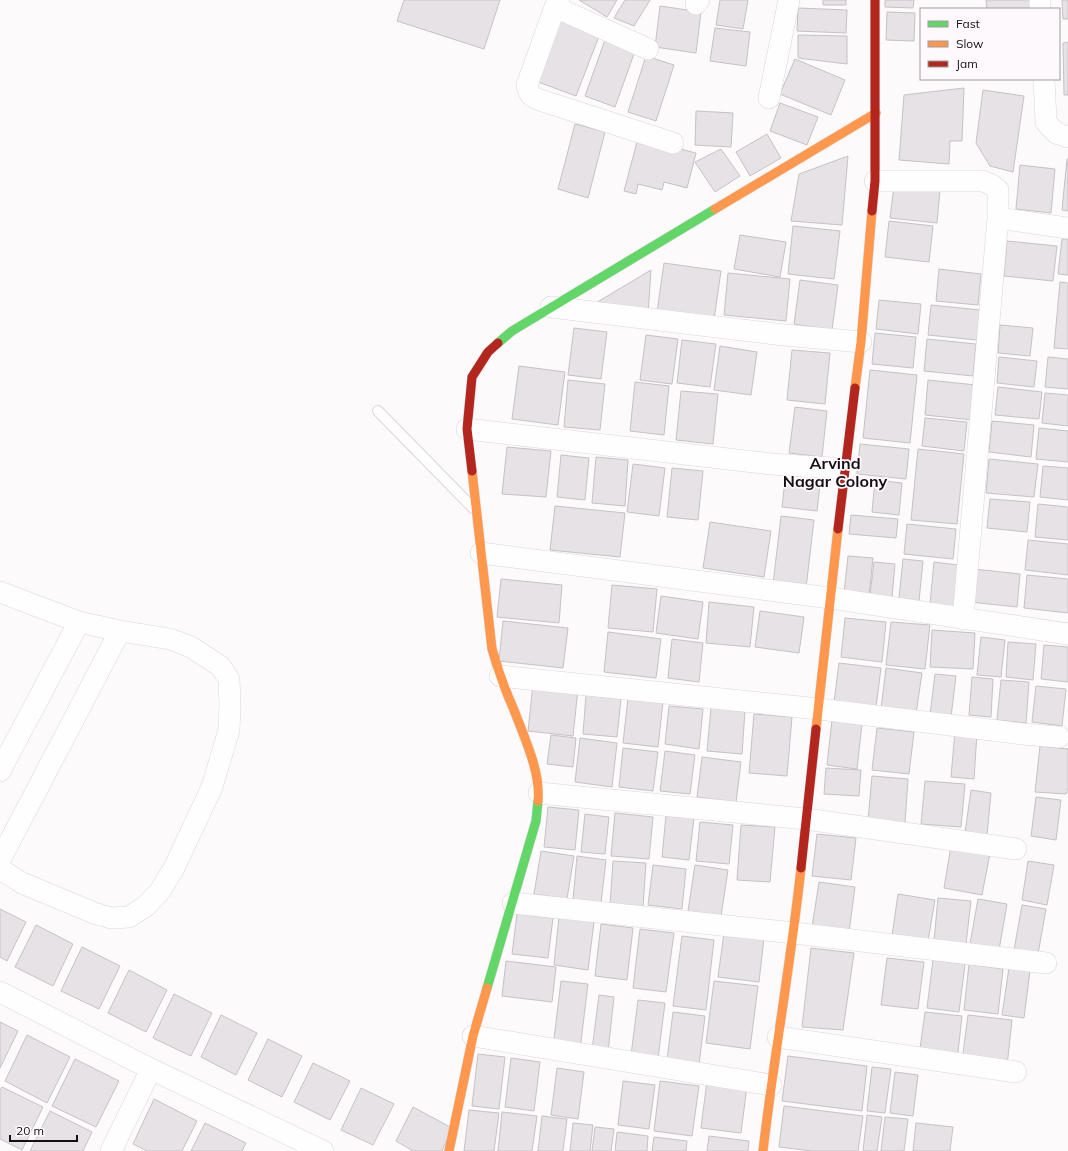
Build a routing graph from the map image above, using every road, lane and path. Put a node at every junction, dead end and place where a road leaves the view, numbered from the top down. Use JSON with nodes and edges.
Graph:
{"nodes":[{"id":1,"x":790,"y":0,"type":"edge"},
{"id":2,"x":875,"y":0,"type":"edge"},
{"id":3,"x":557,"y":3,"type":"edge"},
{"id":4,"x":648,"y":49,"type":"dead end"},
{"id":5,"x":1044,"y":80,"type":"edge"},
{"id":6,"x":769,"y":98,"type":"dead end"},
{"id":7,"x":876,"y":113,"type":"junction"},
{"id":8,"x":1068,"y":137,"type":"edge"},
{"id":9,"x":673,"y":143,"type":"dead end"},
{"id":10,"x":875,"y":181,"type":"junction"},
{"id":11,"x":998,"y":218,"type":"junction"},
{"id":12,"x":1068,"y":228,"type":"edge"},
{"id":13,"x":551,"y":307,"type":"junction"},
{"id":14,"x":861,"y":342,"type":"junction"},
{"id":15,"x":378,"y":412,"type":"dead end"},
{"id":16,"x":467,"y":429,"type":"junction"},
{"id":17,"x":846,"y":469,"type":"junction"},
{"id":18,"x":476,"y":510,"type":"junction"},
{"id":19,"x":481,"y":553,"type":"junction"},
{"id":20,"x":0,"y":592,"type":"edge"},
{"id":21,"x":830,"y":598,"type":"junction"},
{"id":22,"x":963,"y":619,"type":"junction"},
{"id":23,"x":79,"y":622,"type":"junction"},
{"id":24,"x":120,"y":631,"type":"junction"},
{"id":25,"x":1068,"y":634,"type":"edge"},
{"id":26,"x":500,"y":676,"type":"junction"},
{"id":27,"x":819,"y":708,"type":"junction"},
{"id":28,"x":1059,"y":737,"type":"dead end"},
{"id":29,"x":0,"y":771,"type":"edge"},
{"id":30,"x":539,"y":793,"type":"junction"},
{"id":31,"x":806,"y":819,"type":"junction"},
{"id":32,"x":1016,"y":849,"type":"dead end"},
{"id":33,"x":0,"y":860,"type":"edge"},
{"id":34,"x":0,"y":869,"type":"edge"},
{"id":35,"x":513,"y":903,"type":"junction"},
{"id":36,"x":794,"y":933,"type":"junction"},
{"id":37,"x":1046,"y":963,"type":"dead end"},
{"id":38,"x":0,"y":992,"type":"edge"},
{"id":39,"x":473,"y":1036,"type":"junction"},
{"id":40,"x":778,"y":1037,"type":"junction"},
{"id":41,"x":151,"y":1069,"type":"junction"},
{"id":42,"x":1016,"y":1072,"type":"dead end"},
{"id":43,"x":771,"y":1085,"type":"junction"},
{"id":44,"x":111,"y":1151,"type":"edge"},
{"id":45,"x":323,"y":1151,"type":"edge"},
{"id":46,"x":449,"y":1151,"type":"edge"},
{"id":47,"x":764,"y":1151,"type":"edge"}],
"edges":[{"from":1,"to":6,"type":"street"},
{"from":2,"to":7,"type":"street"},
{"from":3,"to":4,"type":"street"},
{"from":3,"to":9,"type":"street"},
{"from":5,"to":8,"type":"street"},
{"from":7,"to":10,"type":"street"},
{"from":7,"to":13,"type":"street"},
{"from":10,"to":11,"type":"street"},
{"from":10,"to":14,"type":"street"},
{"from":11,"to":12,"type":"street"},
{"from":11,"to":22,"type":"street"},
{"from":13,"to":14,"type":"street"},
{"from":13,"to":16,"type":"street"},
{"from":14,"to":17,"type":"street"},
{"from":15,"to":18,"type":"lane"},
{"from":16,"to":17,"type":"street"},
{"from":16,"to":18,"type":"street"},
{"from":17,"to":21,"type":"street"},
{"from":18,"to":19,"type":"street"},
{"from":19,"to":21,"type":"street"},
{"from":19,"to":26,"type":"street"},
{"from":20,"to":23,"type":"street"},
{"from":21,"to":22,"type":"street"},
{"from":21,"to":27,"type":"street"},
{"from":22,"to":25,"type":"street"},
{"from":23,"to":24,"type":"street"},
{"from":23,"to":29,"type":"street"},
{"from":24,"to":33,"type":"street"},
{"from":24,"to":34,"type":"street"},
{"from":26,"to":27,"type":"street"},
{"from":26,"to":30,"type":"street"},
{"from":27,"to":28,"type":"street"},
{"from":27,"to":31,"type":"street"},
{"from":30,"to":31,"type":"street"},
{"from":30,"to":35,"type":"street"},
{"from":31,"to":32,"type":"street"},
{"from":31,"to":36,"type":"street"},
{"from":35,"to":36,"type":"street"},
{"from":35,"to":39,"type":"street"},
{"from":36,"to":37,"type":"street"},
{"from":36,"to":40,"type":"street"},
{"from":38,"to":41,"type":"street"},
{"from":39,"to":43,"type":"street"},
{"from":39,"to":46,"type":"street"},
{"from":40,"to":42,"type":"street"},
{"from":40,"to":43,"type":"street"},
{"from":41,"to":44,"type":"street"},
{"from":41,"to":45,"type":"street"},
{"from":43,"to":47,"type":"street"}]}
